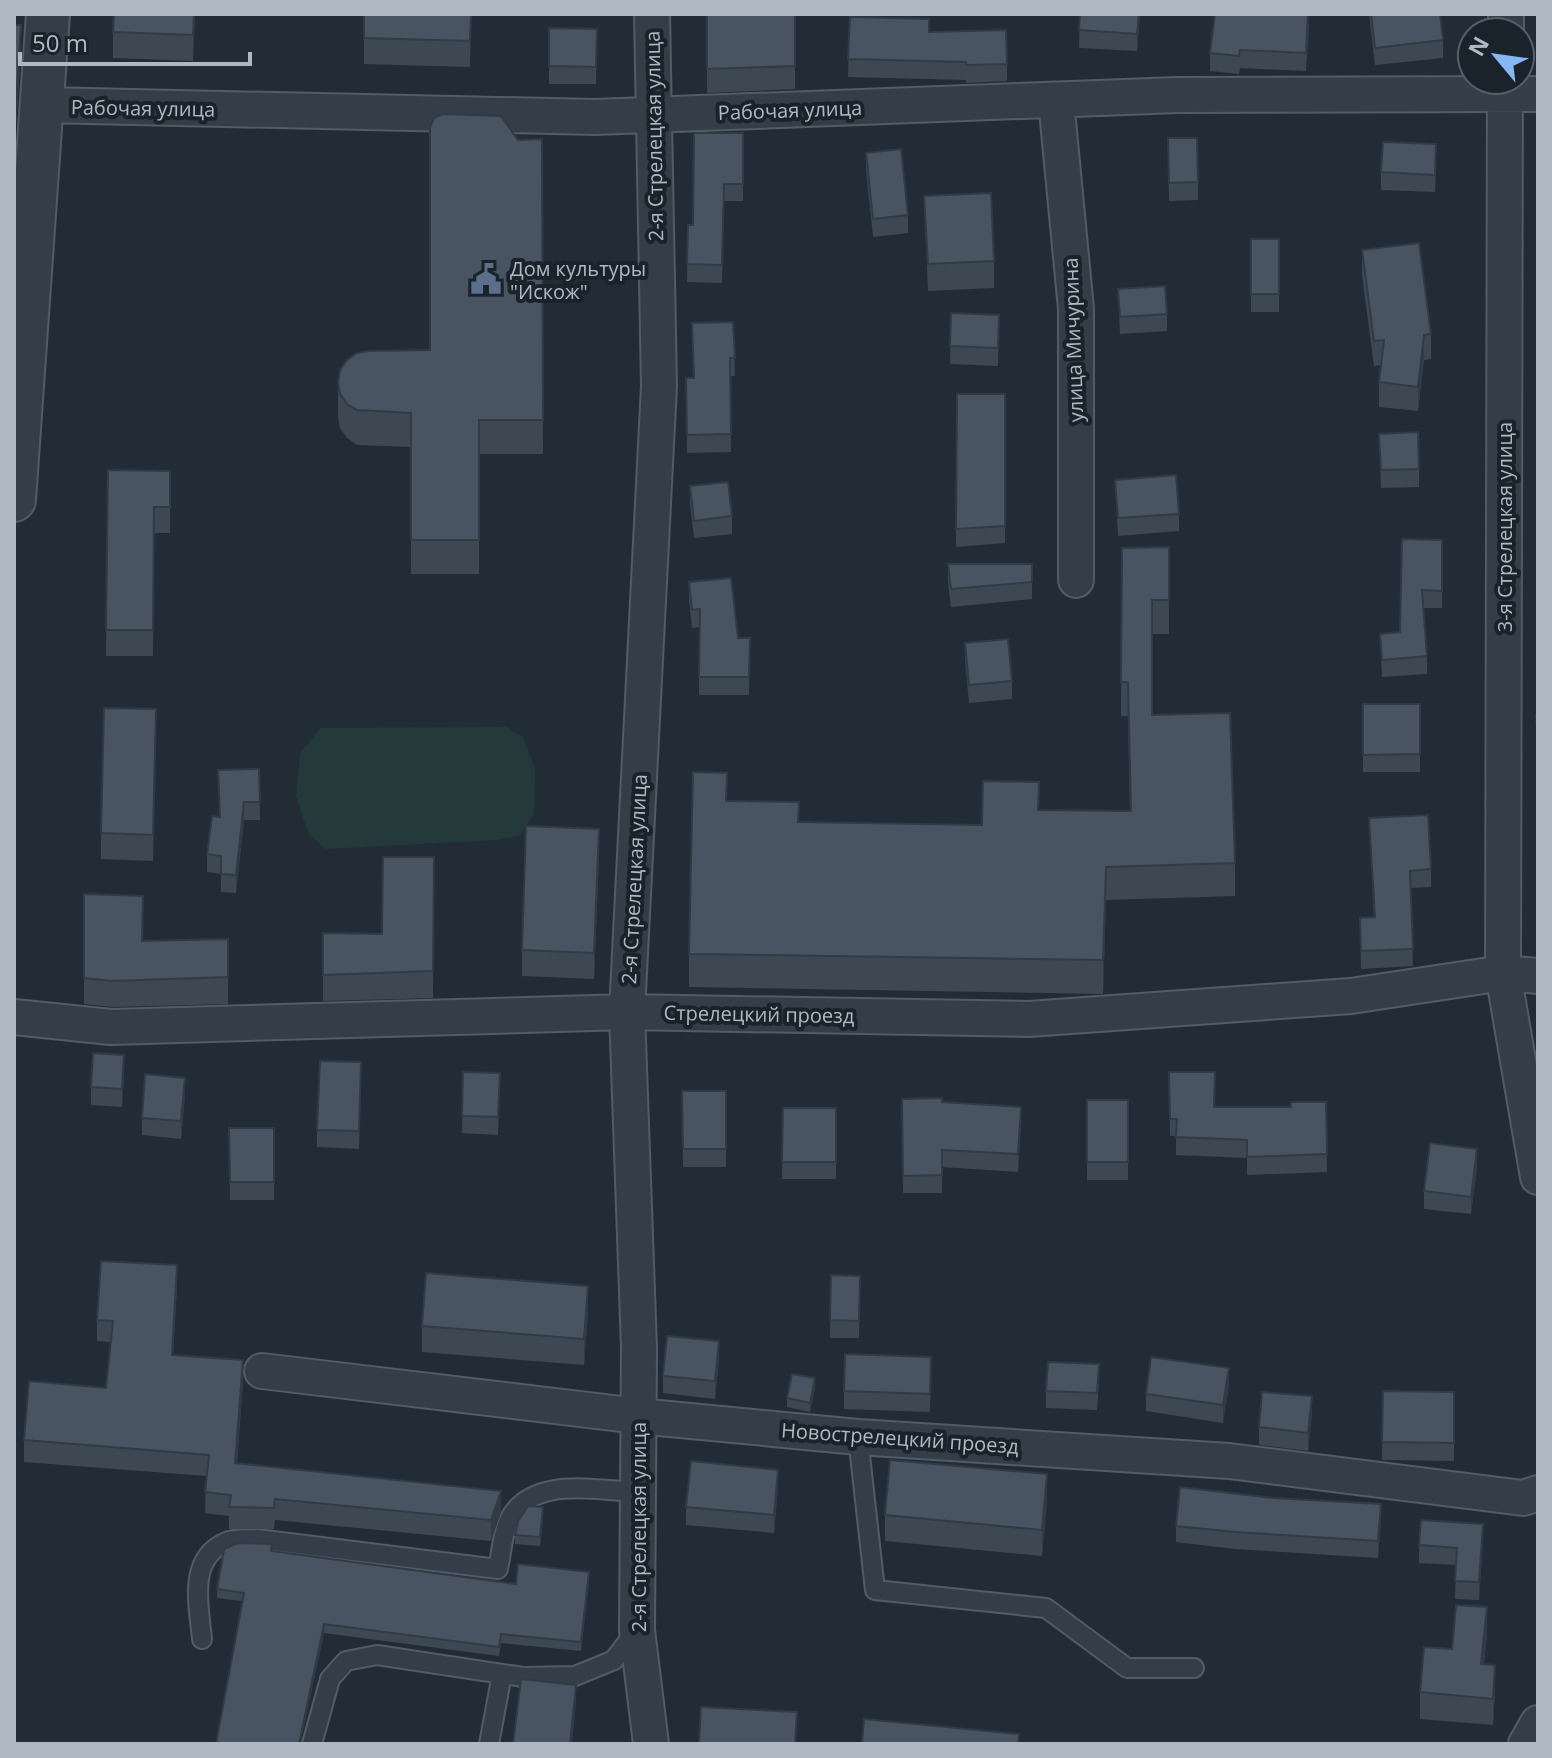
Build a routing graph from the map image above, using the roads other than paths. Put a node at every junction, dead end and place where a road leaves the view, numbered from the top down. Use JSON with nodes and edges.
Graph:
{"nodes":[{"id":1,"x":48,"y":14,"type":"edge"},
{"id":2,"x":652,"y":14,"type":"edge"},
{"id":3,"x":1456,"y":90,"type":"edge"},
{"id":4,"x":1516,"y":96,"type":"edge"},
{"id":5,"x":1056,"y":100,"type":"junction"},
{"id":6,"x":43,"y":105,"type":"junction"},
{"id":7,"x":653,"y":115,"type":"junction"},
{"id":8,"x":14,"y":500,"type":"edge"},
{"id":9,"x":1076,"y":580,"type":"dead end"},
{"id":10,"x":1503,"y":973,"type":"junction"},
{"id":11,"x":1538,"y":976,"type":"edge"},
{"id":12,"x":627,"y":1012,"type":"junction"},
{"id":13,"x":14,"y":1017,"type":"edge"},
{"id":14,"x":1538,"y":1177,"type":"edge"},
{"id":15,"x":262,"y":1371,"type":"dead end"},
{"id":16,"x":638,"y":1416,"type":"junction"},
{"id":17,"x":858,"y":1437,"type":"junction"},
{"id":18,"x":637,"y":1492,"type":"junction"},
{"id":19,"x":1538,"y":1493,"type":"edge"},
{"id":20,"x":637,"y":1630,"type":"junction"},
{"id":21,"x":202,"y":1639,"type":"dead end"},
{"id":22,"x":1194,"y":1668,"type":"dead end"},
{"id":23,"x":502,"y":1674,"type":"junction"},
{"id":24,"x":1538,"y":1723,"type":"edge"},
{"id":25,"x":312,"y":1744,"type":"edge"},
{"id":26,"x":489,"y":1744,"type":"edge"},
{"id":27,"x":651,"y":1744,"type":"edge"},
{"id":28,"x":1526,"y":1744,"type":"edge"}],
"edges":[{"from":1,"to":6,"type":"street"},
{"from":2,"to":7,"type":"street","name":"2-я Стрелецкая улица"},
{"from":3,"to":5,"type":"street","name":"Рабочая улица"},
{"from":4,"to":10,"type":"street","name":"3-я Стрелецкая улица"},
{"from":5,"to":7,"type":"street","name":"Рабочая улица"},
{"from":5,"to":9,"type":"street","name":"улица Мичурина"},
{"from":6,"to":7,"type":"street","name":"Рабочая улица"},
{"from":6,"to":8,"type":"street"},
{"from":7,"to":12,"type":"street","name":"2-я Стрелецкая улица"},
{"from":10,"to":11,"type":"street","name":"Стрелецкий проезд"},
{"from":10,"to":12,"type":"street","name":"Стрелецкий проезд"},
{"from":10,"to":14,"type":"street","name":"3-я Стрелецкая улица"},
{"from":12,"to":13,"type":"street","name":"Стрелецкий проезд"},
{"from":12,"to":16,"type":"street","name":"2-я Стрелецкая улица"},
{"from":15,"to":16,"type":"street","name":"Новострелецкий проезд"},
{"from":16,"to":17,"type":"street","name":"Новострелецкий проезд"},
{"from":16,"to":18,"type":"street","name":"2-я Стрелецкая улица"},
{"from":17,"to":19,"type":"street","name":"Новострелецкий проезд"},
{"from":17,"to":22,"type":"lane"},
{"from":18,"to":20,"type":"street","name":"2-я Стрелецкая улица"},
{"from":18,"to":21,"type":"lane"},
{"from":20,"to":23,"type":"lane"},
{"from":20,"to":27,"type":"street","name":"2-я Стрелецкая улица"},
{"from":23,"to":25,"type":"lane"},
{"from":23,"to":26,"type":"lane"},
{"from":24,"to":28,"type":"street"}]}
